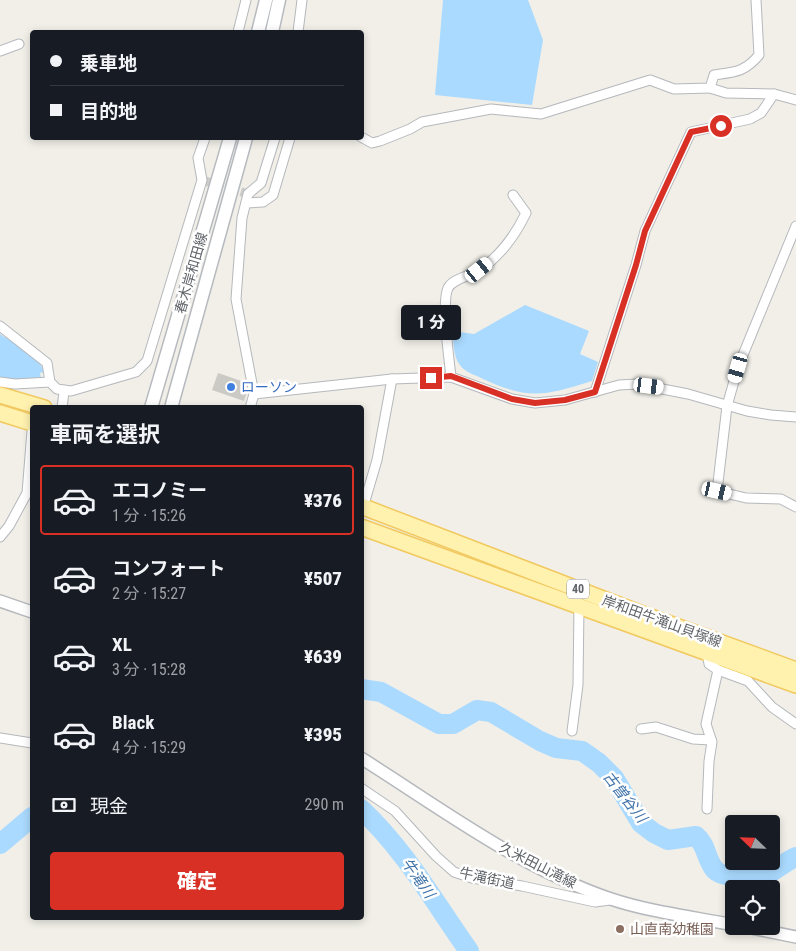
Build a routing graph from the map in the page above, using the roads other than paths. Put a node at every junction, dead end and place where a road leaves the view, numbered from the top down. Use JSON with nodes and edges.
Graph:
{"nodes":[{"id":1,"x":246,"y":0,"type":"edge"},
{"id":2,"x":266,"y":0,"type":"edge"},
{"id":3,"x":279,"y":0,"type":"edge"},
{"id":4,"x":302,"y":0,"type":"edge"},
{"id":5,"x":756,"y":0,"type":"edge"},
{"id":6,"x":238,"y":30,"type":"edge"},
{"id":7,"x":258,"y":30,"type":"edge"},
{"id":8,"x":272,"y":30,"type":"edge"},
{"id":9,"x":298,"y":30,"type":"edge"},
{"id":10,"x":19,"y":44,"type":"dead end"},
{"id":11,"x":0,"y":51,"type":"edge"},
{"id":12,"x":710,"y":88,"type":"junction"},
{"id":13,"x":774,"y":94,"type":"junction"},
{"id":14,"x":796,"y":100,"type":"edge"},
{"id":15,"x":364,"y":138,"type":"edge"},
{"id":16,"x":204,"y":140,"type":"edge"},
{"id":17,"x":229,"y":140,"type":"edge"},
{"id":18,"x":245,"y":140,"type":"edge"},
{"id":19,"x":274,"y":140,"type":"edge"},
{"id":20,"x":289,"y":140,"type":"edge"},
{"id":21,"x":513,"y":195,"type":"dead end"},
{"id":22,"x":246,"y":203,"type":"junction"},
{"id":23,"x":796,"y":226,"type":"edge"},
{"id":24,"x":0,"y":326,"type":"edge"},
{"id":25,"x":451,"y":376,"type":"junction"},
{"id":26,"x":392,"y":380,"type":"junction"},
{"id":27,"x":0,"y":382,"type":"edge"},
{"id":28,"x":50,"y":382,"type":"junction"},
{"id":29,"x":64,"y":392,"type":"junction"},
{"id":30,"x":595,"y":392,"type":"junction"},
{"id":31,"x":254,"y":394,"type":"junction"},
{"id":32,"x":0,"y":395,"type":"edge"},
{"id":33,"x":34,"y":405,"type":"edge"},
{"id":34,"x":62,"y":405,"type":"edge"},
{"id":35,"x":152,"y":405,"type":"edge"},
{"id":36,"x":172,"y":405,"type":"edge"},
{"id":37,"x":251,"y":405,"type":"edge"},
{"id":38,"x":727,"y":406,"type":"junction"},
{"id":39,"x":0,"y":413,"type":"edge"},
{"id":40,"x":796,"y":417,"type":"edge"},
{"id":41,"x":30,"y":422,"type":"edge"},
{"id":42,"x":30,"y":456,"type":"edge"},
{"id":43,"x":364,"y":502,"type":"edge"},
{"id":44,"x":796,"y":507,"type":"edge"},
{"id":45,"x":364,"y":510,"type":"edge"},
{"id":46,"x":364,"y":528,"type":"edge"},
{"id":47,"x":0,"y":537,"type":"edge"},
{"id":48,"x":0,"y":601,"type":"edge"},
{"id":49,"x":579,"y":606,"type":"junction"},
{"id":50,"x":30,"y":611,"type":"edge"},
{"id":51,"x":707,"y":653,"type":"junction"},
{"id":52,"x":718,"y":670,"type":"junction"},
{"id":53,"x":796,"y":670,"type":"edge"},
{"id":54,"x":796,"y":686,"type":"edge"},
{"id":55,"x":796,"y":724,"type":"edge"},
{"id":56,"x":641,"y":729,"type":"dead end"},
{"id":57,"x":572,"y":731,"type":"dead end"},
{"id":58,"x":0,"y":738,"type":"edge"},
{"id":59,"x":712,"y":740,"type":"junction"},
{"id":60,"x":30,"y":743,"type":"edge"},
{"id":61,"x":364,"y":760,"type":"edge"},
{"id":62,"x":364,"y":790,"type":"edge"},
{"id":63,"x":707,"y":809,"type":"dead end"},
{"id":64,"x":558,"y":878,"type":"junction"},
{"id":65,"x":550,"y":892,"type":"junction"},
{"id":66,"x":613,"y":900,"type":"junction"},
{"id":67,"x":725,"y":923,"type":"edge"},
{"id":68,"x":780,"y":934,"type":"edge"},
{"id":69,"x":796,"y":937,"type":"edge"}],
"edges":[{"from":1,"to":6,"type":"street"},
{"from":2,"to":7,"type":"main road"},
{"from":3,"to":8,"type":"main road"},
{"from":4,"to":9,"type":"street"},
{"from":5,"to":12,"type":"street"},
{"from":10,"to":11,"type":"street"},
{"from":12,"to":13,"type":"street"},
{"from":12,"to":15,"type":"street"},
{"from":13,"to":14,"type":"street"},
{"from":13,"to":30,"type":"street"},
{"from":16,"to":29,"type":"street"},
{"from":17,"to":35,"type":"main road","name":"春木岸和田線"},
{"from":18,"to":36,"type":"main road","name":"春木岸和田線"},
{"from":19,"to":22,"type":"street"},
{"from":20,"to":22,"type":"street"},
{"from":21,"to":25,"type":"street"},
{"from":22,"to":31,"type":"street"},
{"from":23,"to":38,"type":"street"},
{"from":24,"to":28,"type":"street"},
{"from":25,"to":26,"type":"street"},
{"from":25,"to":30,"type":"street"},
{"from":26,"to":31,"type":"street"},
{"from":26,"to":43,"type":"street"},
{"from":27,"to":28,"type":"street"},
{"from":28,"to":29,"type":"street"},
{"from":29,"to":34,"type":"street"},
{"from":30,"to":38,"type":"street"},
{"from":31,"to":37,"type":"street"},
{"from":32,"to":33,"type":"main road"},
{"from":38,"to":40,"type":"street"},
{"from":38,"to":44,"type":"street"},
{"from":39,"to":41,"type":"main road"},
{"from":42,"to":47,"type":"street"},
{"from":45,"to":53,"type":"main road","name":"岸和田牛滝山貝塚線","number":"40"},
{"from":46,"to":49,"type":"main road","name":"岸和田牛滝山貝塚線","number":"40"},
{"from":48,"to":50,"type":"street"},
{"from":49,"to":51,"type":"main road","name":"岸和田牛滝山貝塚線","number":"40"},
{"from":49,"to":57,"type":"street"},
{"from":51,"to":52,"type":"street"},
{"from":51,"to":54,"type":"main road","name":"岸和田牛滝山貝塚線","number":"40"},
{"from":52,"to":55,"type":"street"},
{"from":52,"to":59,"type":"street"},
{"from":56,"to":59,"type":"street"},
{"from":58,"to":60,"type":"street"},
{"from":59,"to":63,"type":"street"},
{"from":61,"to":64,"type":"street","name":"久米田山滝線"},
{"from":62,"to":65,"type":"street","name":"牛滝街道"},
{"from":64,"to":65,"type":"street"},
{"from":64,"to":66,"type":"street","name":"久米田山滝線"},
{"from":65,"to":66,"type":"street","name":"牛滝街道"},
{"from":66,"to":67,"type":"street","name":"久米田山滝線"},
{"from":68,"to":69,"type":"street"}]}
